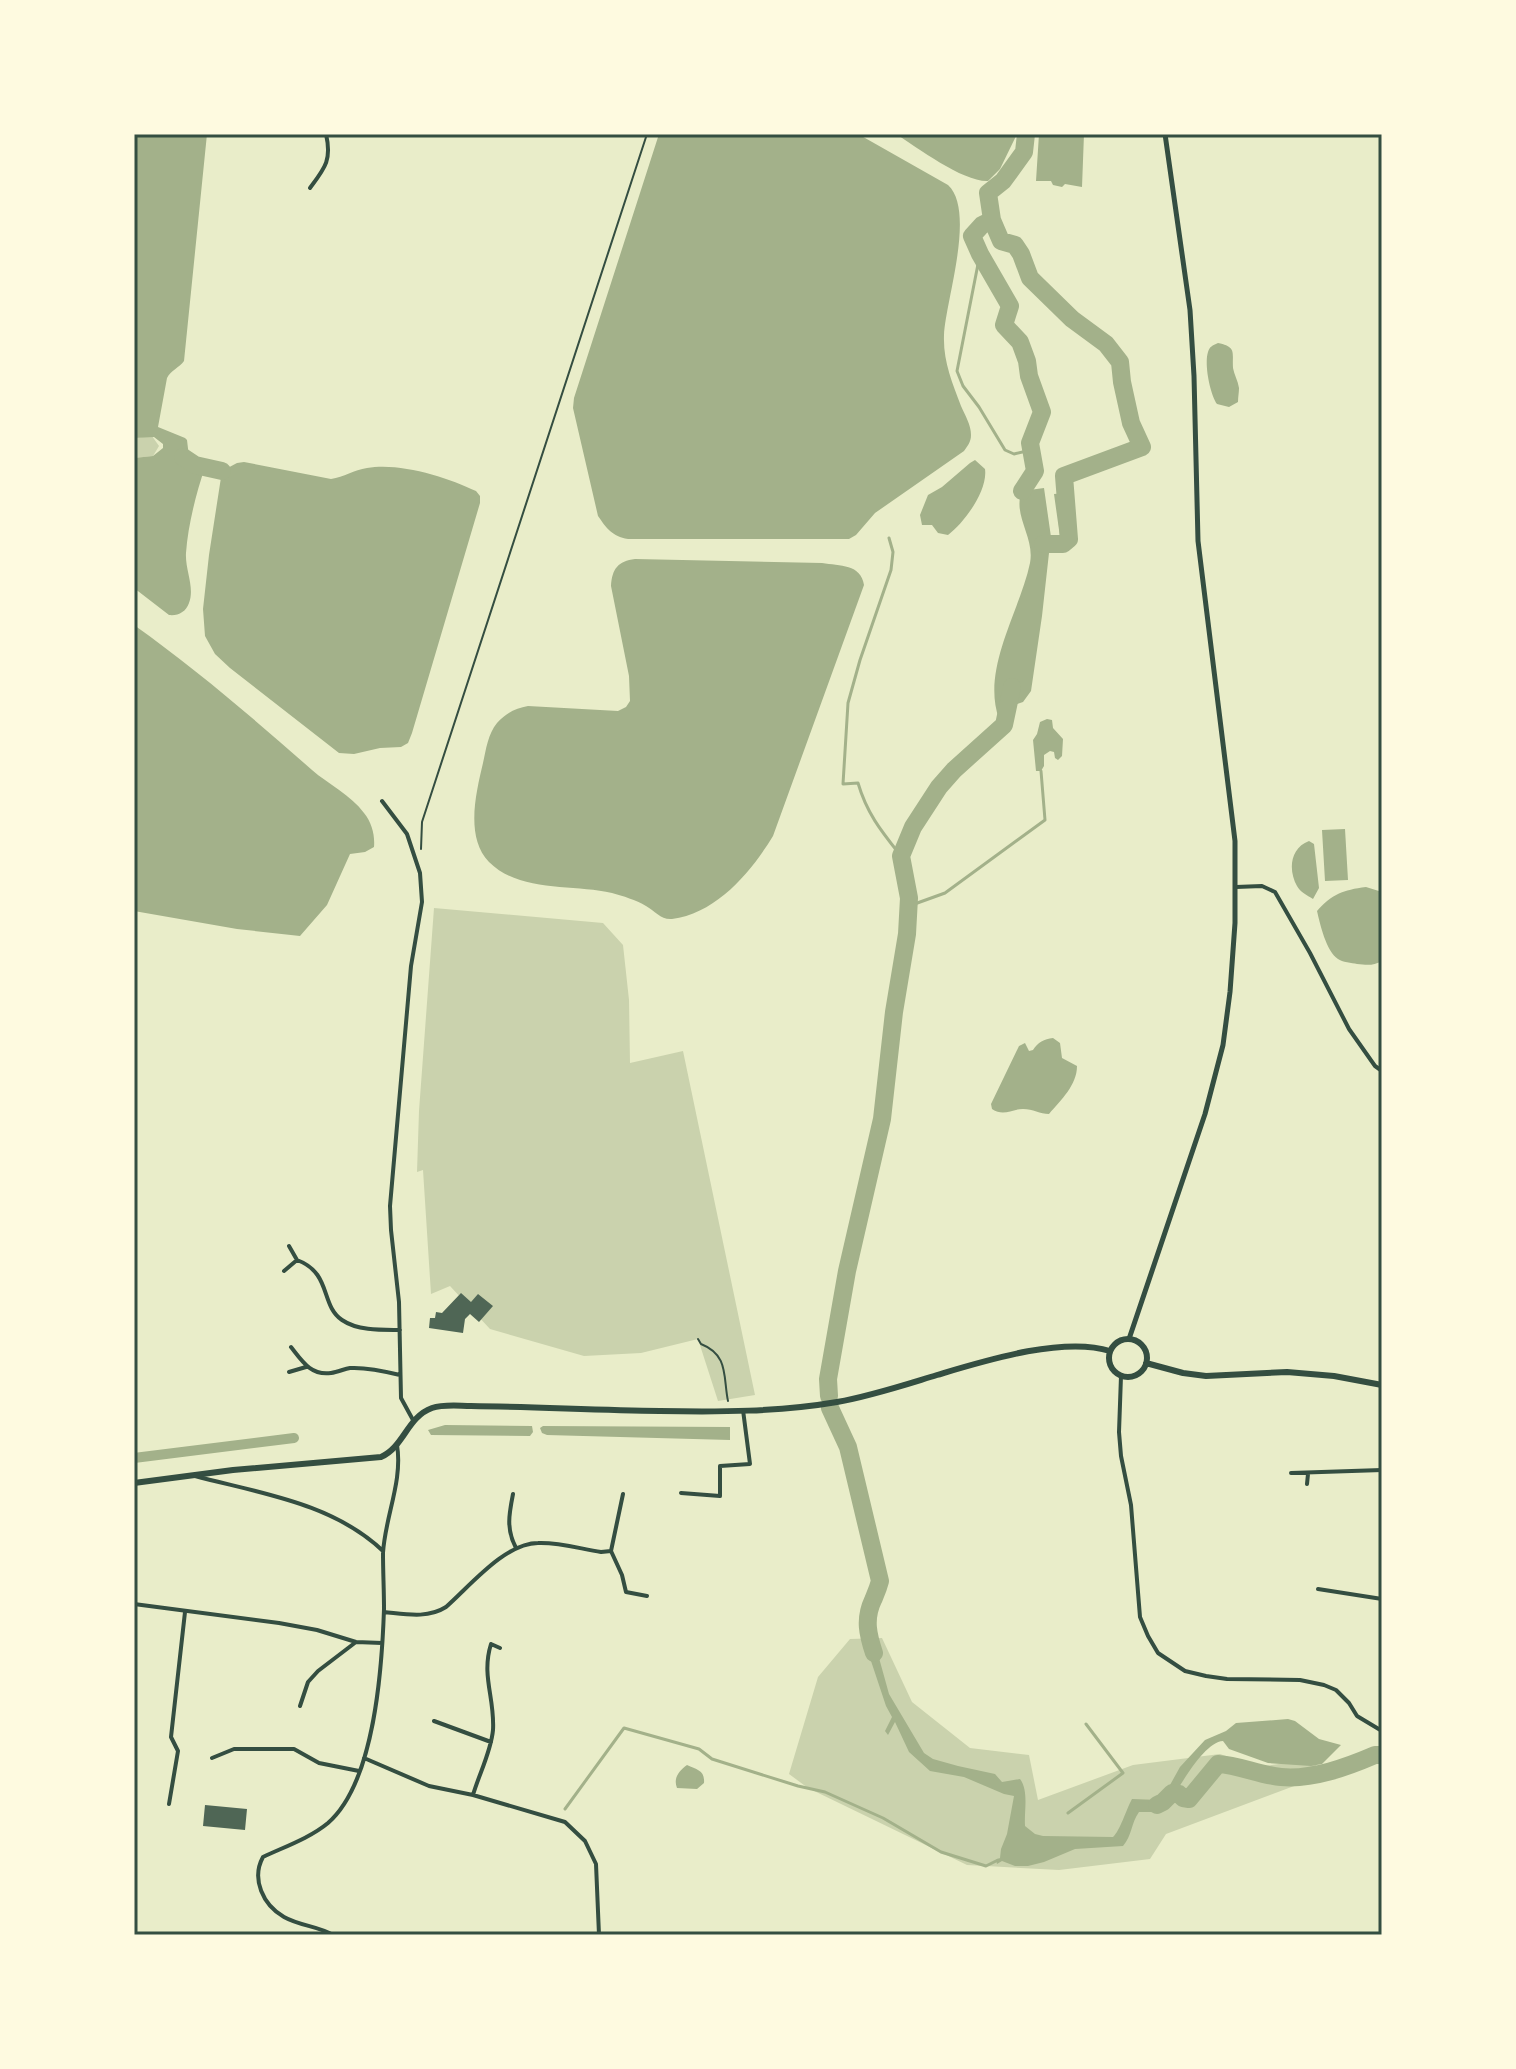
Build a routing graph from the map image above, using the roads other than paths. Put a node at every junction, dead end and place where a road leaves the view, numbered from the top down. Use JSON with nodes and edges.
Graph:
{"nodes":[{"id":1,"x":326,"y":134,"type":"edge"},
{"id":2,"x":1165,"y":134,"type":"edge"},
{"id":3,"x":310,"y":188,"type":"dead end"},
{"id":4,"x":382,"y":801,"type":"dead end"},
{"id":5,"x":1236,"y":887,"type":"junction"},
{"id":6,"x":1382,"y":1071,"type":"edge"},
{"id":7,"x":289,"y":1246,"type":"dead end"},
{"id":8,"x":297,"y":1260,"type":"junction"},
{"id":9,"x":284,"y":1271,"type":"dead end"},
{"id":10,"x":400,"y":1330,"type":"junction"},
{"id":11,"x":1129,"y":1339,"type":"junction"},
{"id":12,"x":291,"y":1347,"type":"dead end"},
{"id":13,"x":1110,"y":1351,"type":"junction"},
{"id":14,"x":1146,"y":1363,"type":"junction"},
{"id":15,"x":306,"y":1367,"type":"junction"},
{"id":16,"x":289,"y":1372,"type":"dead end"},
{"id":17,"x":400,"y":1375,"type":"junction"},
{"id":18,"x":1121,"y":1376,"type":"junction"},
{"id":19,"x":1382,"y":1385,"type":"edge"},
{"id":20,"x":743,"y":1410,"type":"junction"},
{"id":21,"x":413,"y":1420,"type":"junction"},
{"id":22,"x":397,"y":1445,"type":"junction"},
{"id":23,"x":1382,"y":1470,"type":"edge"},
{"id":24,"x":1291,"y":1473,"type":"dead end"},
{"id":25,"x":1308,"y":1474,"type":"junction"},
{"id":26,"x":192,"y":1475,"type":"junction"},
{"id":27,"x":134,"y":1483,"type":"edge"},
{"id":28,"x":1307,"y":1484,"type":"dead end"},
{"id":29,"x":681,"y":1493,"type":"dead end"},
{"id":30,"x":513,"y":1494,"type":"dead end"},
{"id":31,"x":623,"y":1494,"type":"dead end"},
{"id":32,"x":516,"y":1548,"type":"junction"},
{"id":33,"x":383,"y":1551,"type":"junction"},
{"id":34,"x":611,"y":1551,"type":"junction"},
{"id":35,"x":1318,"y":1589,"type":"dead end"},
{"id":36,"x":647,"y":1596,"type":"dead end"},
{"id":37,"x":1382,"y":1599,"type":"edge"},
{"id":38,"x":134,"y":1604,"type":"edge"},
{"id":39,"x":185,"y":1612,"type":"junction"},
{"id":40,"x":384,"y":1612,"type":"junction"},
{"id":41,"x":356,"y":1642,"type":"junction"},
{"id":42,"x":382,"y":1643,"type":"junction"},
{"id":43,"x":500,"y":1648,"type":"dead end"},
{"id":44,"x":300,"y":1706,"type":"dead end"},
{"id":45,"x":434,"y":1721,"type":"dead end"},
{"id":46,"x":1382,"y":1729,"type":"edge"},
{"id":47,"x":491,"y":1742,"type":"junction"},
{"id":48,"x":212,"y":1758,"type":"dead end"},
{"id":49,"x":364,"y":1758,"type":"junction"},
{"id":50,"x":360,"y":1771,"type":"junction"},
{"id":51,"x":473,"y":1795,"type":"junction"},
{"id":52,"x":169,"y":1804,"type":"dead end"},
{"id":53,"x":333,"y":1935,"type":"edge"},
{"id":54,"x":599,"y":1935,"type":"edge"}],
"edges":[{"from":1,"to":3,"type":"street"},
{"from":2,"to":5,"type":"street"},
{"from":4,"to":10,"type":"street"},
{"from":5,"to":6,"type":"street"},
{"from":5,"to":11,"type":"street"},
{"from":7,"to":8,"type":"street"},
{"from":8,"to":9,"type":"street"},
{"from":8,"to":10,"type":"street"},
{"from":10,"to":17,"type":"street"},
{"from":11,"to":13,"type":"main road"},
{"from":11,"to":14,"type":"main road"},
{"from":12,"to":15,"type":"street"},
{"from":13,"to":18,"type":"main road"},
{"from":13,"to":20,"type":"main road"},
{"from":14,"to":18,"type":"main road"},
{"from":14,"to":19,"type":"main road"},
{"from":15,"to":16,"type":"street"},
{"from":15,"to":17,"type":"street"},
{"from":17,"to":21,"type":"street"},
{"from":18,"to":46,"type":"street"},
{"from":20,"to":21,"type":"main road"},
{"from":20,"to":29,"type":"street"},
{"from":21,"to":22,"type":"main road"},
{"from":22,"to":26,"type":"main road"},
{"from":22,"to":33,"type":"street"},
{"from":23,"to":25,"type":"street"},
{"from":24,"to":25,"type":"street"},
{"from":25,"to":28,"type":"street"},
{"from":26,"to":27,"type":"main road"},
{"from":26,"to":33,"type":"street"},
{"from":30,"to":32,"type":"street"},
{"from":31,"to":34,"type":"street"},
{"from":32,"to":34,"type":"street"},
{"from":32,"to":40,"type":"street"},
{"from":33,"to":40,"type":"street"},
{"from":34,"to":36,"type":"street"},
{"from":35,"to":37,"type":"street"},
{"from":38,"to":39,"type":"street"},
{"from":39,"to":41,"type":"street"},
{"from":39,"to":52,"type":"street"},
{"from":40,"to":42,"type":"street"},
{"from":41,"to":42,"type":"street"},
{"from":41,"to":44,"type":"street"},
{"from":42,"to":49,"type":"street"},
{"from":43,"to":47,"type":"street"},
{"from":45,"to":47,"type":"street"},
{"from":47,"to":51,"type":"street"},
{"from":48,"to":50,"type":"street"},
{"from":49,"to":50,"type":"street"},
{"from":49,"to":51,"type":"street"},
{"from":50,"to":53,"type":"street"},
{"from":51,"to":54,"type":"street"}]}
